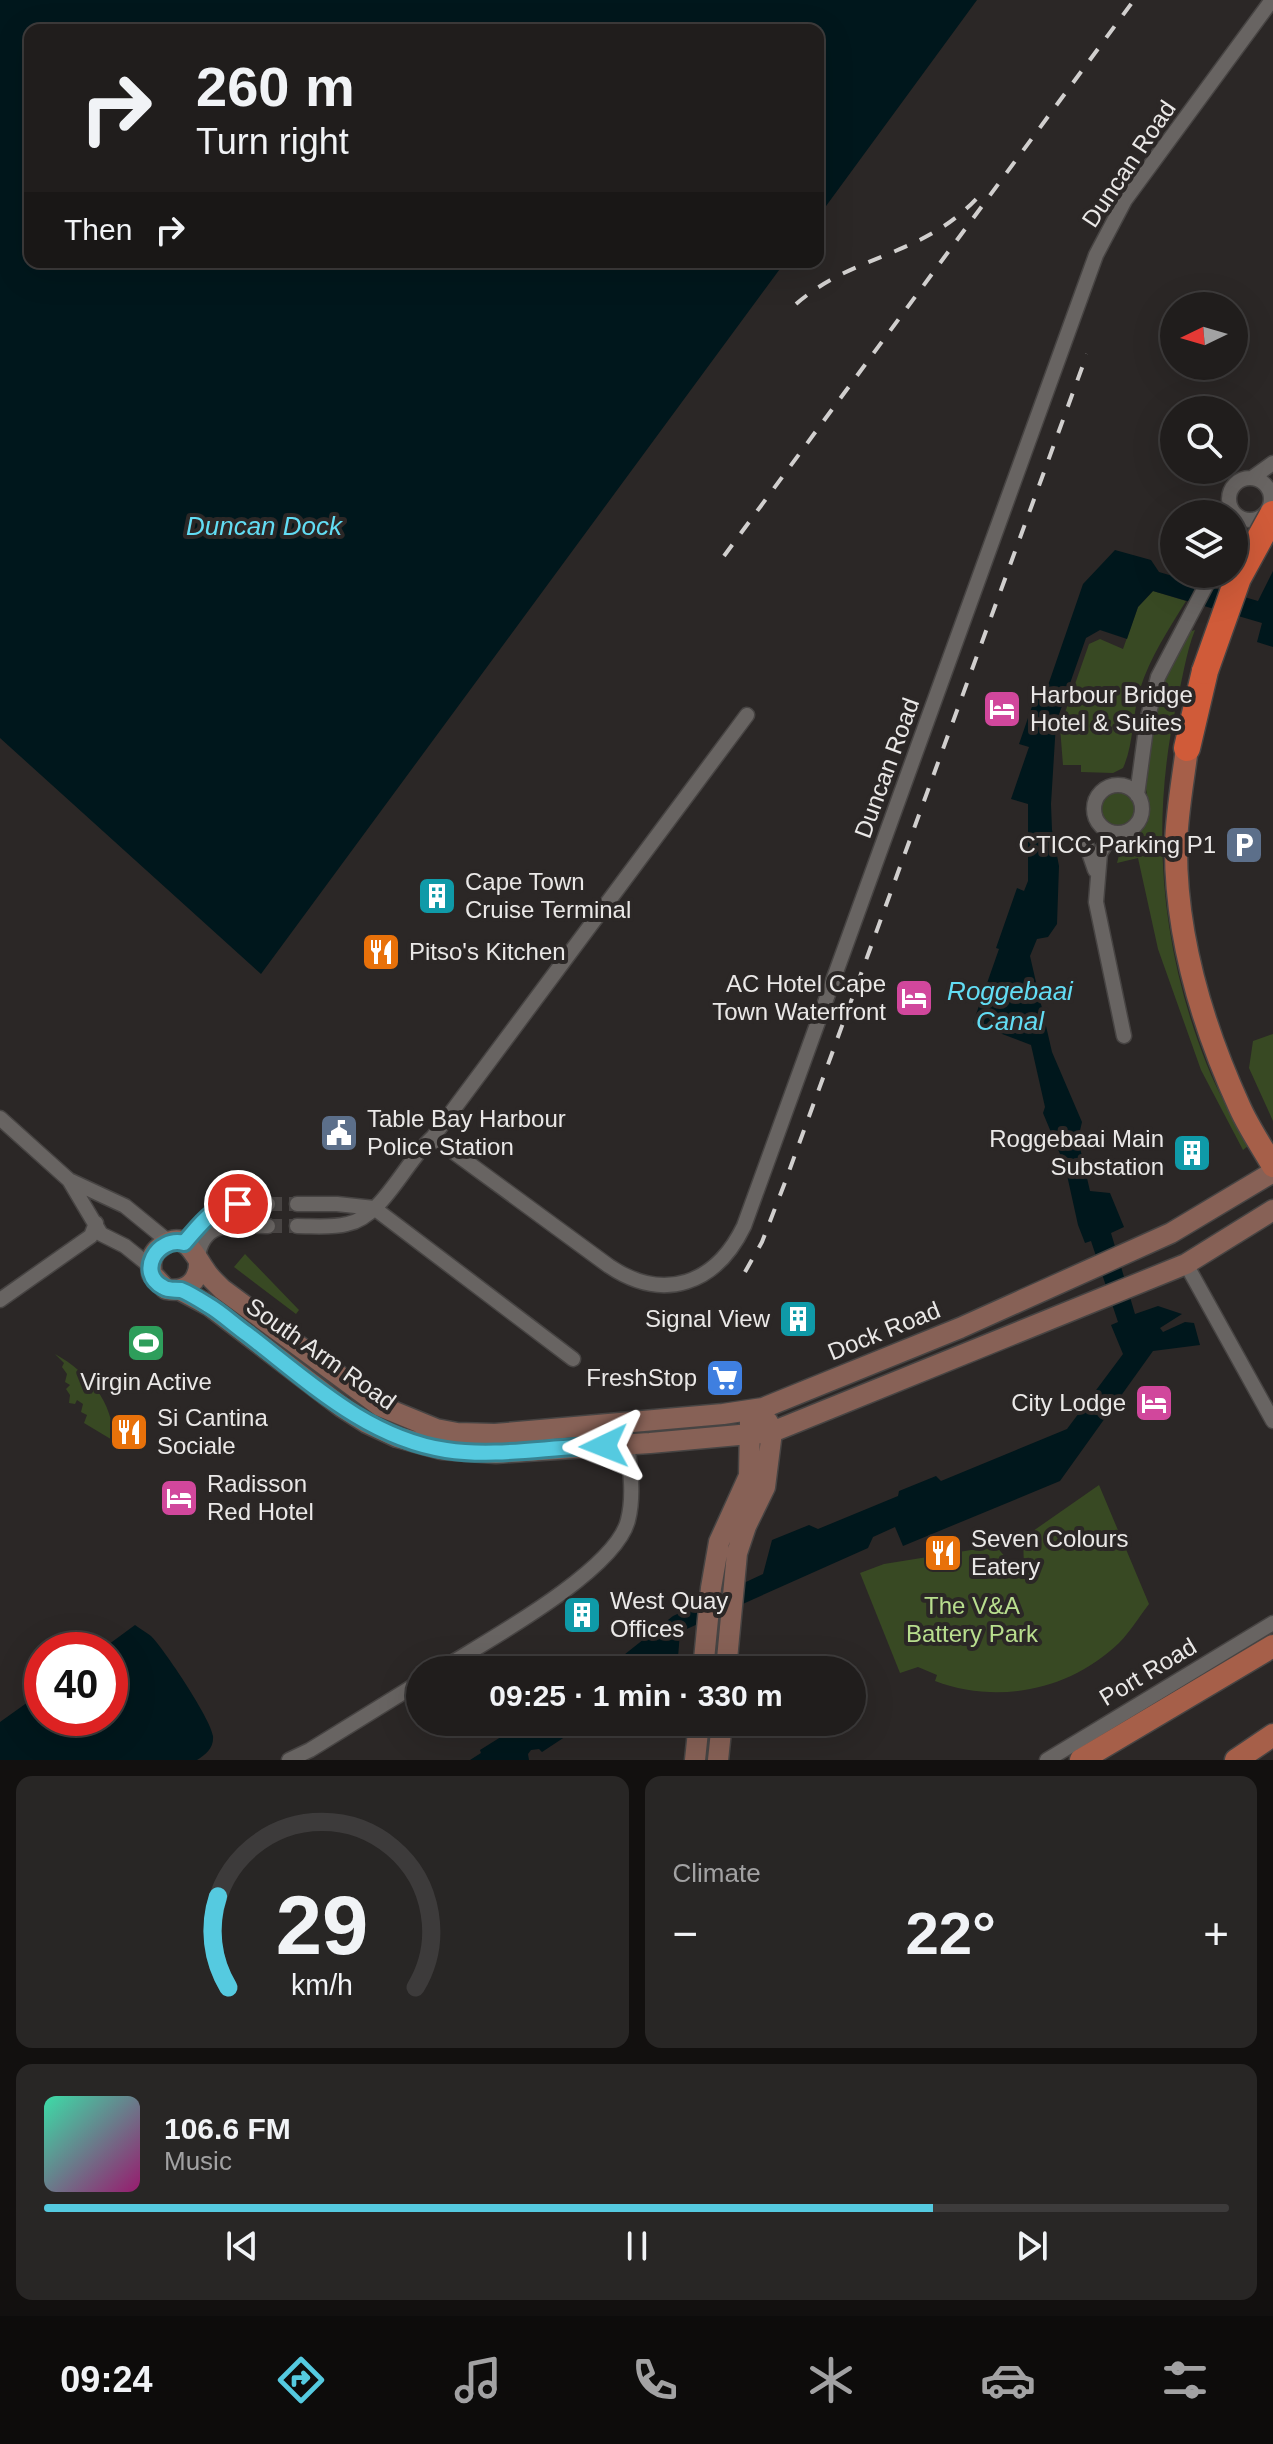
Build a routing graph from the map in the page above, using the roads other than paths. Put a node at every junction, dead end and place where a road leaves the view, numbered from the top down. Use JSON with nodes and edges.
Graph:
{"nodes":[{"id":1,"x":1272,"y":0,"type":"edge"},
{"id":2,"x":1273,"y":463,"type":"edge"},
{"id":3,"x":1252,"y":478,"type":"junction"},
{"id":4,"x":1269,"y":498,"type":"edge"},
{"id":5,"x":1230,"y":500,"type":"edge"},
{"id":6,"x":1248,"y":520,"type":"edge"},
{"id":7,"x":1273,"y":527,"type":"edge"},
{"id":8,"x":1205,"y":588,"type":"edge"},
{"id":9,"x":747,"y":715,"type":"dead end"},
{"id":10,"x":1144,"y":742,"type":"junction"},
{"id":11,"x":1187,"y":748,"type":"joint"},
{"id":12,"x":1117,"y":785,"type":"junction"},
{"id":13,"x":1137,"y":795,"type":"junction"},
{"id":14,"x":1095,"y":818,"type":"junction"},
{"id":15,"x":1111,"y":832,"type":"junction"},
{"id":16,"x":1085,"y":841,"type":"junction"},
{"id":17,"x":1097,"y":880,"type":"junction"},
{"id":18,"x":1124,"y":1036,"type":"dead end"},
{"id":19,"x":0,"y":1118,"type":"edge"},
{"id":20,"x":433,"y":1137,"type":"junction"},
{"id":21,"x":1273,"y":1169,"type":"edge"},
{"id":22,"x":69,"y":1180,"type":"junction"},
{"id":23,"x":111,"y":1201,"type":"junction"},
{"id":24,"x":268,"y":1204,"type":"tunnel mouth"},
{"id":25,"x":297,"y":1204,"type":"tunnel mouth"},
{"id":26,"x":374,"y":1208,"type":"junction"},
{"id":27,"x":1273,"y":1210,"type":"edge"},
{"id":28,"x":95,"y":1222,"type":"junction"},
{"id":29,"x":268,"y":1226,"type":"tunnel mouth"},
{"id":30,"x":297,"y":1226,"type":"tunnel mouth"},
{"id":31,"x":188,"y":1251,"type":"junction"},
{"id":32,"x":1186,"y":1264,"type":"junction"},
{"id":33,"x":151,"y":1267,"type":"junction"},
{"id":34,"x":180,"y":1290,"type":"junction"},
{"id":35,"x":0,"y":1300,"type":"edge"},
{"id":36,"x":573,"y":1359,"type":"dead end"},
{"id":37,"x":756,"y":1409,"type":"junction"},
{"id":38,"x":1273,"y":1421,"type":"edge"},
{"id":39,"x":625,"y":1423,"type":"junction"},
{"id":40,"x":772,"y":1432,"type":"junction"},
{"id":41,"x":749,"y":1434,"type":"junction"},
{"id":42,"x":626,"y":1444,"type":"junction"},
{"id":43,"x":1273,"y":1623,"type":"edge"},
{"id":44,"x":1273,"y":1646,"type":"edge"},
{"id":45,"x":463,"y":1656,"type":"edge"},
{"id":46,"x":705,"y":1656,"type":"edge"},
{"id":47,"x":727,"y":1656,"type":"edge"},
{"id":48,"x":406,"y":1691,"type":"edge"},
{"id":49,"x":1273,"y":1735,"type":"edge"},
{"id":50,"x":698,"y":1736,"type":"edge"},
{"id":51,"x":721,"y":1736,"type":"edge"},
{"id":52,"x":289,"y":1760,"type":"edge"},
{"id":53,"x":695,"y":1760,"type":"edge"},
{"id":54,"x":718,"y":1760,"type":"edge"},
{"id":55,"x":1047,"y":1760,"type":"edge"},
{"id":56,"x":1081,"y":1760,"type":"edge"},
{"id":57,"x":1236,"y":1760,"type":"edge"}],
"edges":[{"from":1,"to":20,"type":"street","name":"Duncan Road"},
{"from":2,"to":3,"type":"street"},
{"from":3,"to":4,"type":"street"},
{"from":3,"to":5,"type":"street"},
{"from":4,"to":6,"type":"street"},
{"from":4,"to":7,"type":"street"},
{"from":4,"to":11,"type":"highway","bridge":true},
{"from":8,"to":10,"type":"street"},
{"from":9,"to":20,"type":"street"},
{"from":10,"to":12,"type":"street"},
{"from":10,"to":13,"type":"street"},
{"from":11,"to":21,"type":"main road"},
{"from":12,"to":13,"type":"street"},
{"from":12,"to":14,"type":"street"},
{"from":13,"to":15,"type":"street"},
{"from":14,"to":15,"type":"street"},
{"from":14,"to":16,"type":"street"},
{"from":15,"to":16,"type":"street"},
{"from":15,"to":17,"type":"street"},
{"from":16,"to":17,"type":"street"},
{"from":17,"to":18,"type":"street"},
{"from":19,"to":22,"type":"street","name":"South Arm Road"},
{"from":20,"to":26,"type":"street"},
{"from":21,"to":37,"type":"street","name":"Dock Road"},
{"from":22,"to":23,"type":"street","name":"South Arm Road"},
{"from":22,"to":28,"type":"street","name":"South Arm Road"},
{"from":23,"to":28,"type":"street"},
{"from":23,"to":31,"type":"street","name":"South Arm Road"},
{"from":24,"to":31,"type":"street"},
{"from":25,"to":26,"type":"street"},
{"from":26,"to":30,"type":"street"},
{"from":26,"to":36,"type":"street"},
{"from":27,"to":32,"type":"street"},
{"from":28,"to":33,"type":"street","name":"South Arm Road"},
{"from":28,"to":35,"type":"street"},
{"from":29,"to":31,"type":"street"},
{"from":31,"to":33,"type":"street"},
{"from":31,"to":34,"type":"street"},
{"from":31,"to":39,"type":"street","name":"South Arm Road"},
{"from":32,"to":38,"type":"street"},
{"from":32,"to":40,"type":"street"},
{"from":33,"to":34,"type":"street"},
{"from":34,"to":42,"type":"street","name":"South Arm Road"},
{"from":37,"to":39,"type":"street","name":"South Arm Road"},
{"from":37,"to":40,"type":"street"},
{"from":37,"to":41,"type":"street"},
{"from":39,"to":42,"type":"street"},
{"from":40,"to":41,"type":"street","name":"South Arm Road"},
{"from":40,"to":47,"type":"street"},
{"from":41,"to":42,"type":"street","name":"South Arm Road"},
{"from":41,"to":46,"type":"street"},
{"from":42,"to":45,"type":"street"},
{"from":43,"to":55,"type":"street","name":"Port Road"},
{"from":44,"to":56,"type":"main road"},
{"from":48,"to":52,"type":"street"},
{"from":49,"to":57,"type":"main road"},
{"from":50,"to":53,"type":"street"},
{"from":51,"to":54,"type":"street"}]}
